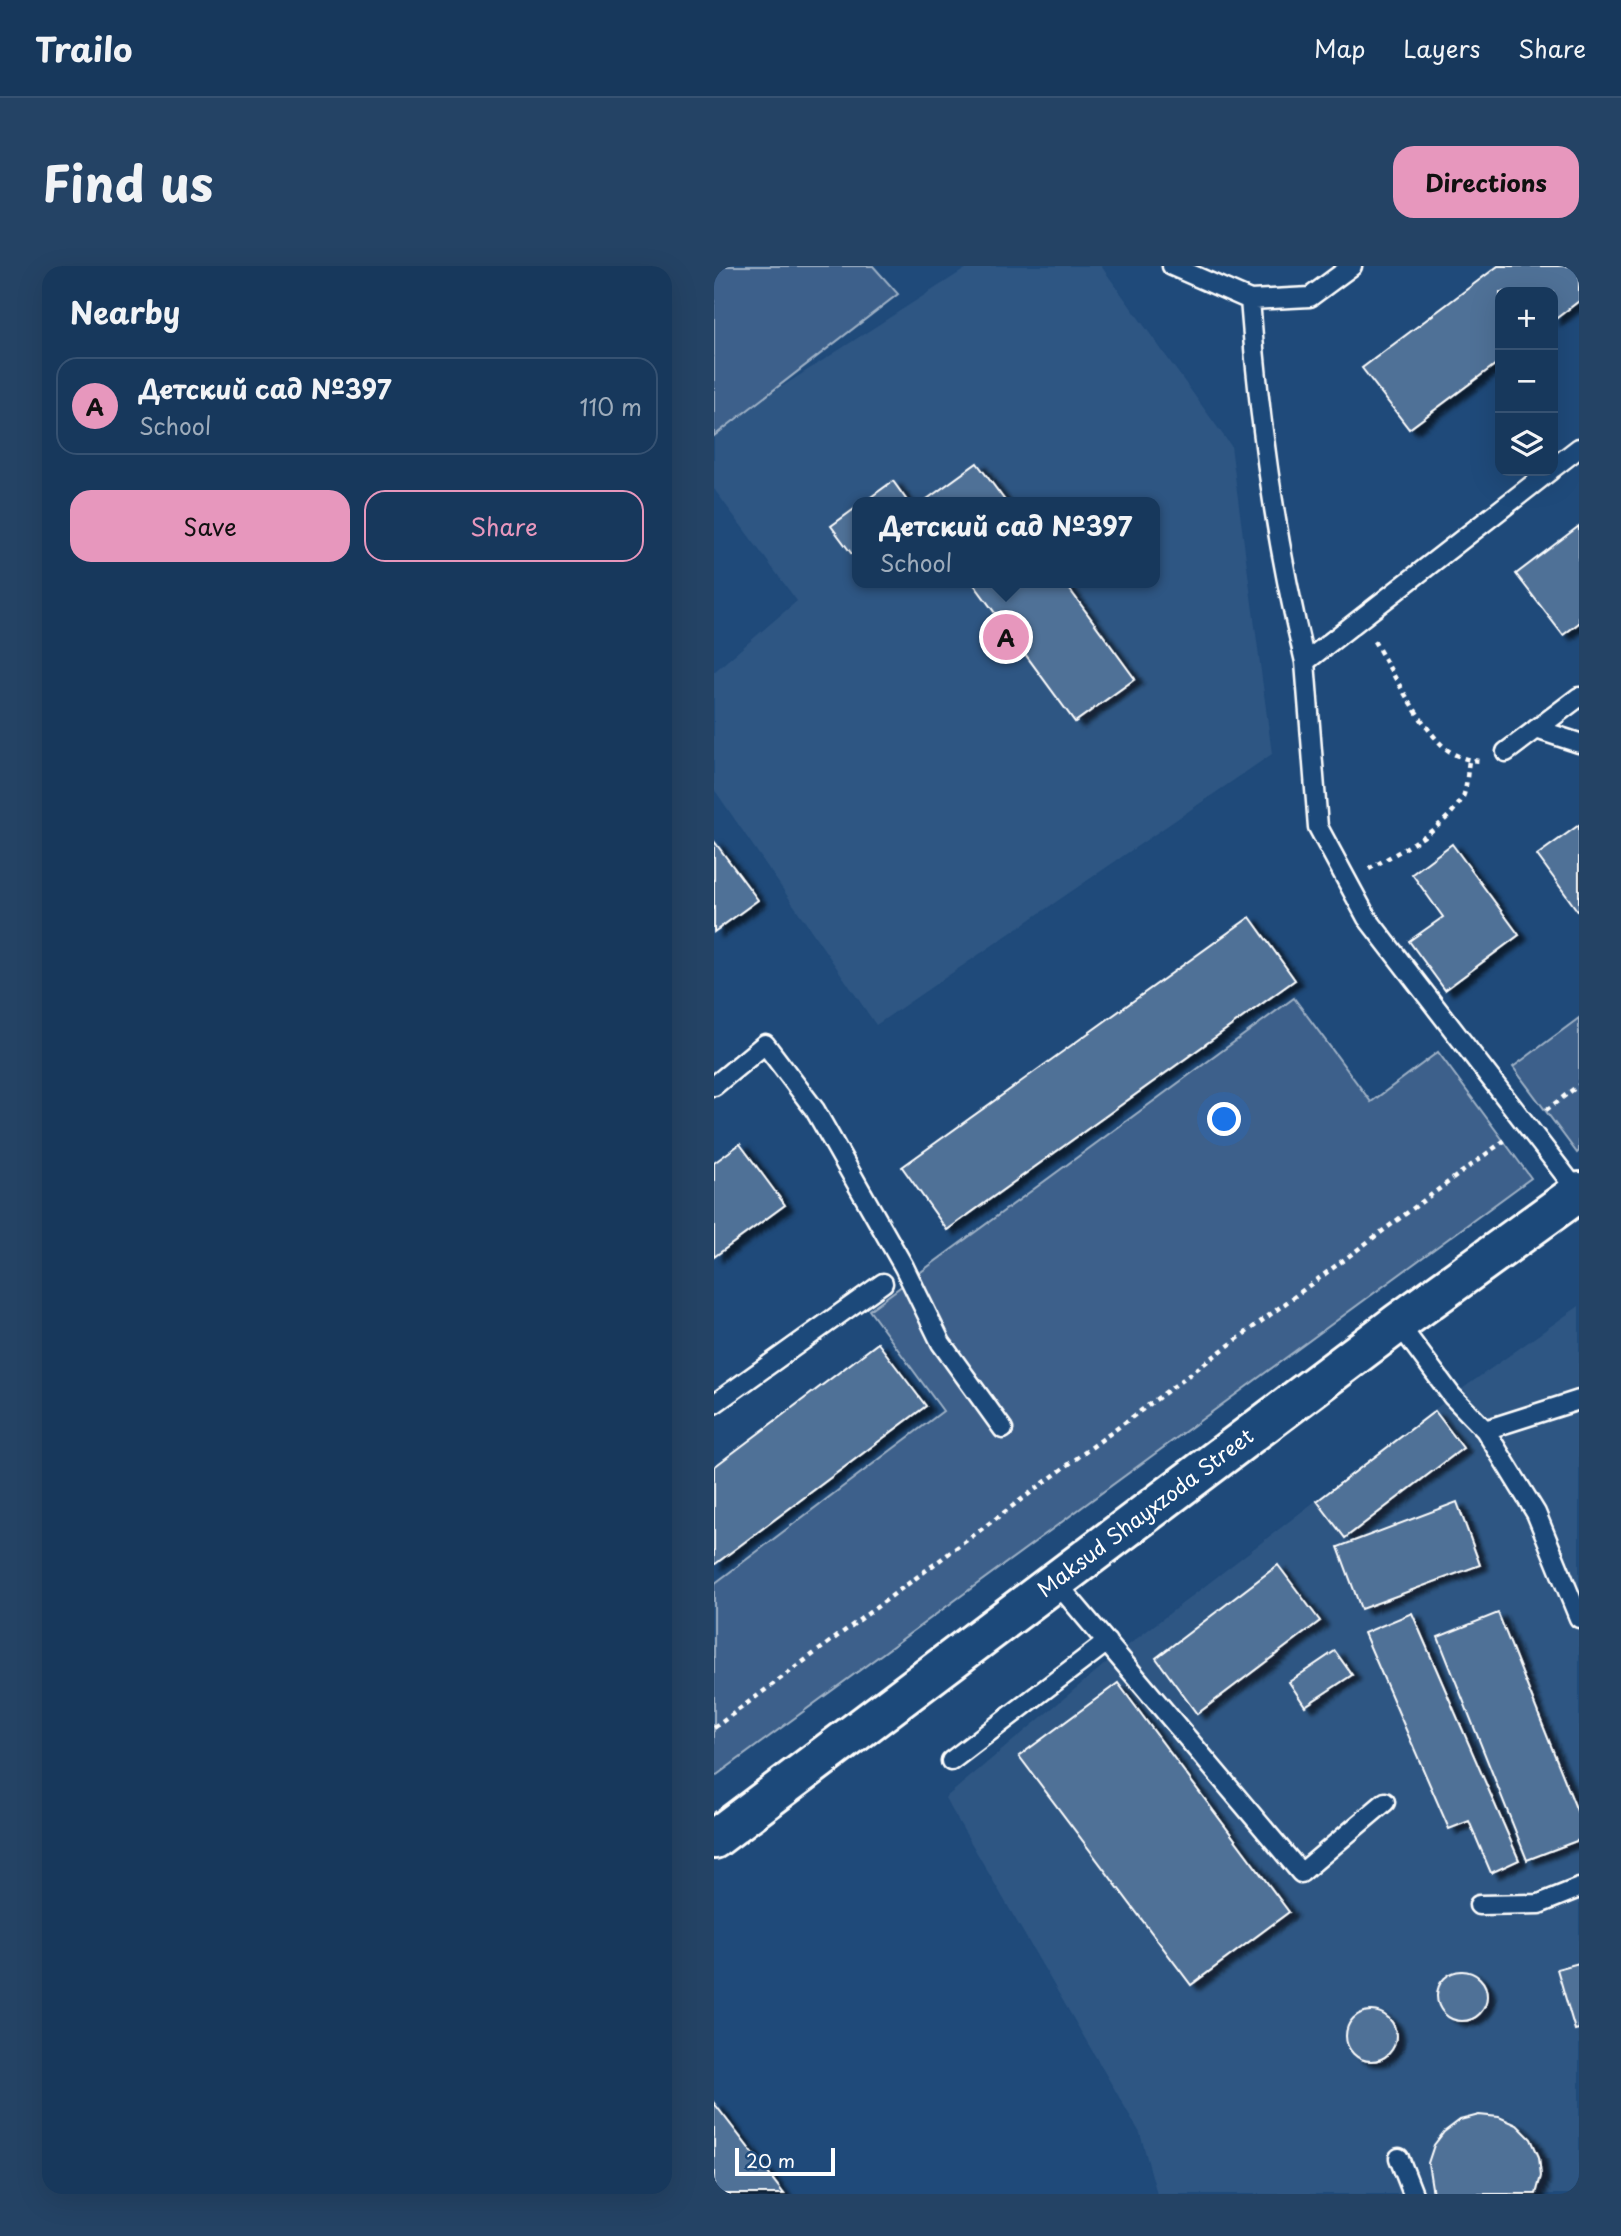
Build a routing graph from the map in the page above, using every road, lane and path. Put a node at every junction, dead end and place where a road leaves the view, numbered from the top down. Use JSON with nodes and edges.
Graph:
{"nodes":[{"id":1,"x":1172,"y":266,"type":"edge"},
{"id":2,"x":1352,"y":266,"type":"edge"},
{"id":3,"x":1251,"y":300,"type":"junction"},
{"id":4,"x":1579,"y":448,"type":"edge"},
{"id":5,"x":1558,"y":464,"type":"edge"},
{"id":6,"x":1543,"y":476,"type":"edge"},
{"id":7,"x":1361,"y":619,"type":"junction"},
{"id":8,"x":1306,"y":662,"type":"junction"},
{"id":9,"x":1579,"y":697,"type":"edge"},
{"id":10,"x":1536,"y":729,"type":"junction"},
{"id":11,"x":1579,"y":743,"type":"edge"},
{"id":12,"x":1506,"y":752,"type":"joint"},
{"id":13,"x":1469,"y":761,"type":"junction"},
{"id":14,"x":1347,"y":881,"type":"junction"},
{"id":15,"x":1579,"y":1085,"type":"edge"},
{"id":16,"x":714,"y":1086,"type":"edge"},
{"id":17,"x":1526,"y":1125,"type":"junction"},
{"id":18,"x":1579,"y":1192,"type":"edge"},
{"id":19,"x":883,"y":1283,"type":"dead end"},
{"id":20,"x":1398,"y":1323,"type":"junction"},
{"id":21,"x":1579,"y":1400,"type":"edge"},
{"id":22,"x":714,"y":1404,"type":"edge"},
{"id":23,"x":1003,"y":1429,"type":"dead end"},
{"id":24,"x":1485,"y":1430,"type":"junction"},
{"id":25,"x":1055,"y":1581,"type":"junction"},
{"id":26,"x":1579,"y":1619,"type":"edge"},
{"id":27,"x":1107,"y":1642,"type":"junction"},
{"id":28,"x":714,"y":1728,"type":"edge"},
{"id":29,"x":951,"y":1761,"type":"dead end"},
{"id":30,"x":1385,"y":1802,"type":"dead end"},
{"id":31,"x":714,"y":1839,"type":"edge"},
{"id":32,"x":1579,"y":1888,"type":"edge"},
{"id":33,"x":1479,"y":1905,"type":"dead end"},
{"id":34,"x":1399,"y":2158,"type":"dead end"},
{"id":35,"x":1413,"y":2194,"type":"edge"}],
"edges":[{"from":1,"to":3,"type":"lane"},
{"from":2,"to":3,"type":"lane"},
{"from":3,"to":8,"type":"lane"},
{"from":4,"to":5,"type":"lane"},
{"from":6,"to":7,"type":"lane"},
{"from":7,"to":8,"type":"lane"},
{"from":7,"to":13,"type":"path"},
{"from":8,"to":14,"type":"lane"},
{"from":9,"to":10,"type":"lane"},
{"from":10,"to":11,"type":"lane"},
{"from":10,"to":12,"type":"lane"},
{"from":12,"to":13,"type":"path"},
{"from":13,"to":14,"type":"path"},
{"from":14,"to":17,"type":"lane"},
{"from":15,"to":17,"type":"path"},
{"from":16,"to":23,"type":"lane"},
{"from":17,"to":18,"type":"lane"},
{"from":17,"to":28,"type":"path"},
{"from":18,"to":20,"type":"street","name":"Maksud Shayxzoda Street"},
{"from":19,"to":22,"type":"lane"},
{"from":20,"to":24,"type":"lane"},
{"from":20,"to":25,"type":"street","name":"Maksud Shayxzoda Street"},
{"from":21,"to":24,"type":"lane"},
{"from":24,"to":26,"type":"lane"},
{"from":25,"to":27,"type":"lane"},
{"from":25,"to":31,"type":"street","name":"Maksud Shayxzoda Street"},
{"from":27,"to":29,"type":"lane"},
{"from":27,"to":30,"type":"lane"},
{"from":32,"to":33,"type":"lane"},
{"from":34,"to":35,"type":"lane"}]}
